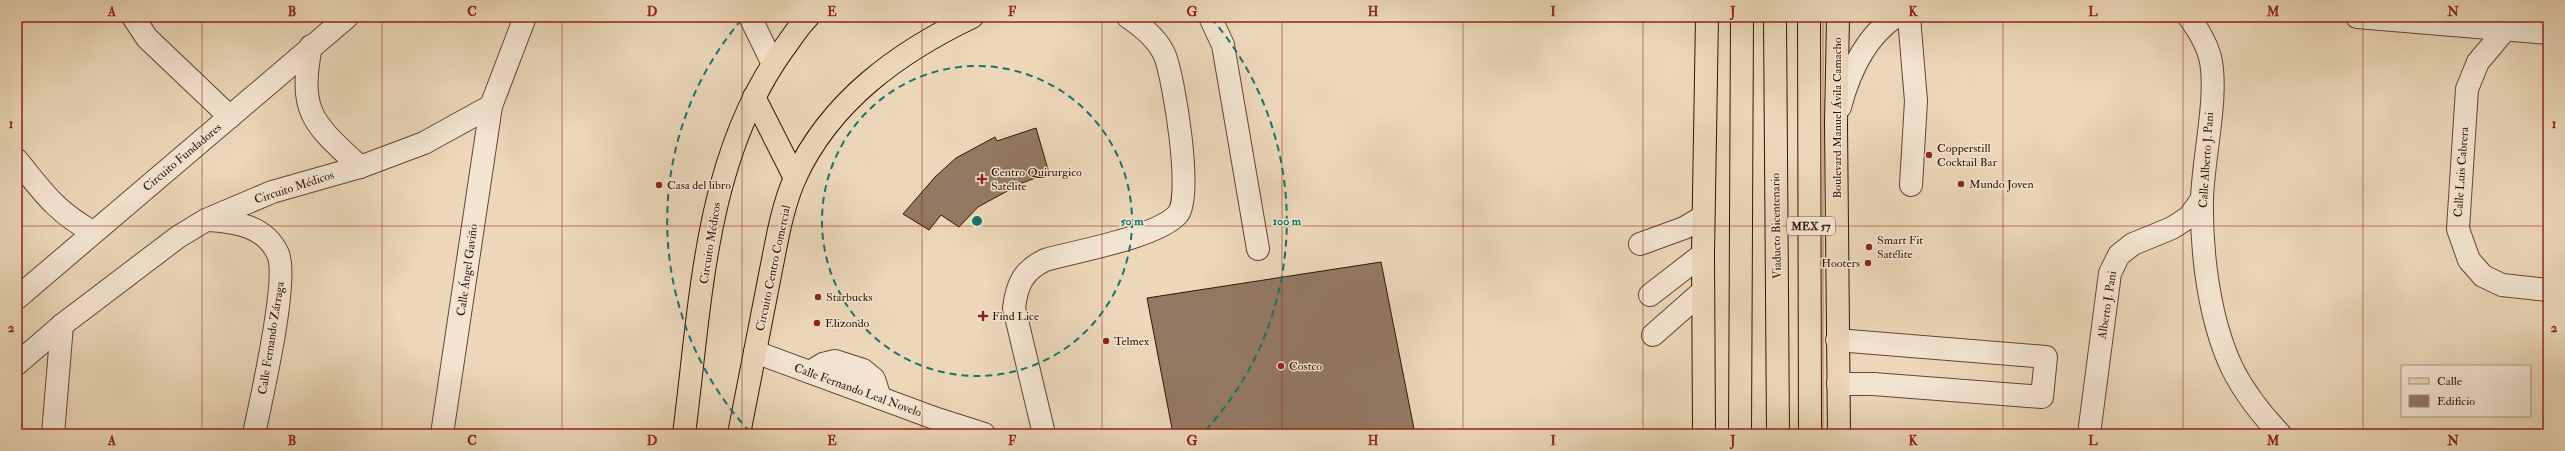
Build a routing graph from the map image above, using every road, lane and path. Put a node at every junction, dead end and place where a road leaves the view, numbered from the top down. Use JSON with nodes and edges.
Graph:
{"nodes":[{"id":1,"x":134,"y":17,"type":"edge"},
{"id":2,"x":346,"y":17,"type":"edge"},
{"id":3,"x":525,"y":17,"type":"edge"},
{"id":4,"x":750,"y":17,"type":"edge"},
{"id":5,"x":808,"y":17,"type":"edge"},
{"id":6,"x":972,"y":17,"type":"edge"},
{"id":7,"x":1128,"y":17,"type":"edge"},
{"id":8,"x":1210,"y":17,"type":"edge"},
{"id":9,"x":1707,"y":17,"type":"edge"},
{"id":10,"x":1742,"y":17,"type":"edge"},
{"id":11,"x":1775,"y":17,"type":"edge"},
{"id":12,"x":1809,"y":17,"type":"edge"},
{"id":13,"x":1838,"y":17,"type":"edge"},
{"id":14,"x":1894,"y":17,"type":"edge"},
{"id":15,"x":1909,"y":17,"type":"edge"},
{"id":16,"x":2189,"y":17,"type":"edge"},
{"id":17,"x":2357,"y":17,"type":"edge"},
{"id":18,"x":2505,"y":30,"type":"junction"},
{"id":19,"x":2548,"y":33,"type":"edge"},
{"id":20,"x":311,"y":46,"type":"junction"},
{"id":21,"x":773,"y":64,"type":"junction"},
{"id":22,"x":754,"y":97,"type":"junction"},
{"id":23,"x":491,"y":106,"type":"junction"},
{"id":24,"x":230,"y":117,"type":"junction"},
{"id":25,"x":1836,"y":124,"type":"junction"},
{"id":26,"x":17,"y":160,"type":"edge"},
{"id":27,"x":360,"y":167,"type":"junction"},
{"id":28,"x":795,"y":178,"type":"junction"},
{"id":29,"x":1911,"y":185,"type":"dead end"},
{"id":30,"x":2202,"y":199,"type":"junction"},
{"id":31,"x":1704,"y":218,"type":"junction"},
{"id":32,"x":206,"y":220,"type":"junction"},
{"id":33,"x":93,"y":232,"type":"junction"},
{"id":34,"x":1640,"y":244,"type":"dead end"},
{"id":35,"x":1258,"y":249,"type":"dead end"},
{"id":36,"x":1703,"y":254,"type":"junction"},
{"id":37,"x":2548,"y":290,"type":"edge"},
{"id":38,"x":1703,"y":291,"type":"junction"},
{"id":39,"x":1650,"y":295,"type":"dead end"},
{"id":40,"x":17,"y":298,"type":"edge"},
{"id":41,"x":62,"y":325,"type":"junction"},
{"id":42,"x":1654,"y":335,"type":"dead end"},
{"id":43,"x":1837,"y":340,"type":"junction"},
{"id":44,"x":755,"y":352,"type":"junction"},
{"id":45,"x":17,"y":364,"type":"edge"},
{"id":46,"x":1838,"y":384,"type":"junction"},
{"id":47,"x":935,"y":427,"type":"edge"},
{"id":48,"x":53,"y":434,"type":"edge"},
{"id":49,"x":254,"y":434,"type":"edge"},
{"id":50,"x":442,"y":434,"type":"edge"},
{"id":51,"x":684,"y":434,"type":"edge"},
{"id":52,"x":739,"y":434,"type":"edge"},
{"id":53,"x":984,"y":434,"type":"edge"},
{"id":54,"x":1044,"y":434,"type":"edge"},
{"id":55,"x":1704,"y":434,"type":"edge"},
{"id":56,"x":1740,"y":434,"type":"edge"},
{"id":57,"x":1778,"y":434,"type":"edge"},
{"id":58,"x":1810,"y":434,"type":"edge"},
{"id":59,"x":1839,"y":434,"type":"edge"},
{"id":60,"x":2089,"y":434,"type":"edge"},
{"id":61,"x":2280,"y":434,"type":"edge"}],
"edges":[{"from":1,"to":24,"type":"street"},
{"from":2,"to":20,"type":"street","name":"Circuito Fundadores"},
{"from":3,"to":23,"type":"street"},
{"from":4,"to":21,"type":"street"},
{"from":5,"to":21,"type":"main road","name":"Circuito Médicos"},
{"from":6,"to":28,"type":"main road","name":"Circuito Centro Comercial"},
{"from":7,"to":54,"type":"street"},
{"from":8,"to":35,"type":"street"},
{"from":9,"to":31,"type":"main road"},
{"from":10,"to":56,"type":"main road"},
{"from":11,"to":57,"type":"main road","name":"Viaducto Bicentenario"},
{"from":12,"to":58,"type":"main road","number":"MEX 57"},
{"from":13,"to":25,"type":"main road","name":"Boulevard Manuel Ávila Camacho"},
{"from":14,"to":25,"type":"street"},
{"from":15,"to":29,"type":"street"},
{"from":16,"to":30,"type":"street","name":"Calle Alberto J. Pani"},
{"from":17,"to":18,"type":"street"},
{"from":18,"to":19,"type":"street"},
{"from":18,"to":37,"type":"street","name":"Calle Luis Cabrera"},
{"from":20,"to":24,"type":"street","name":"Circuito Fundadores"},
{"from":20,"to":27,"type":"street"},
{"from":21,"to":22,"type":"main road","name":"Circuito Médicos"},
{"from":22,"to":28,"type":"main road"},
{"from":22,"to":51,"type":"main road","name":"Circuito Médicos"},
{"from":23,"to":27,"type":"street","name":"Circuito Médicos"},
{"from":23,"to":50,"type":"street","name":"Calle Ángel Gaviño"},
{"from":24,"to":33,"type":"street","name":"Circuito Fundadores"},
{"from":25,"to":43,"type":"main road","name":"Boulevard Manuel Ávila Camacho"},
{"from":26,"to":33,"type":"street"},
{"from":27,"to":32,"type":"street","name":"Circuito Médicos"},
{"from":28,"to":44,"type":"main road","name":"Circuito Centro Comercial"},
{"from":30,"to":60,"type":"street","name":"Alberto J. Pani"},
{"from":30,"to":61,"type":"street","name":"Calle Alberto J. Pani"},
{"from":31,"to":34,"type":"street"},
{"from":31,"to":36,"type":"main road"},
{"from":32,"to":41,"type":"street","name":"Circuito Médicos"},
{"from":32,"to":49,"type":"street","name":"Calle Fernando Zárraga"},
{"from":33,"to":40,"type":"street","name":"Circuito Fundadores"},
{"from":36,"to":38,"type":"main road"},
{"from":36,"to":39,"type":"street"},
{"from":38,"to":42,"type":"street"},
{"from":38,"to":55,"type":"main road"},
{"from":41,"to":45,"type":"street","name":"Circuito Médicos"},
{"from":41,"to":48,"type":"street"},
{"from":43,"to":46,"type":"main road","name":"Boulevard Manuel Ávila Camacho"},
{"from":43,"to":46,"type":"street"},
{"from":44,"to":47,"type":"street","name":"Calle Fernando Leal Novelo"},
{"from":44,"to":52,"type":"main road","name":"Circuito Centro Comercial"},
{"from":46,"to":59,"type":"main road","name":"Boulevard Manuel Ávila Camacho"},
{"from":47,"to":53,"type":"street","name":"Calle Fernando Leal Novelo"}]}
